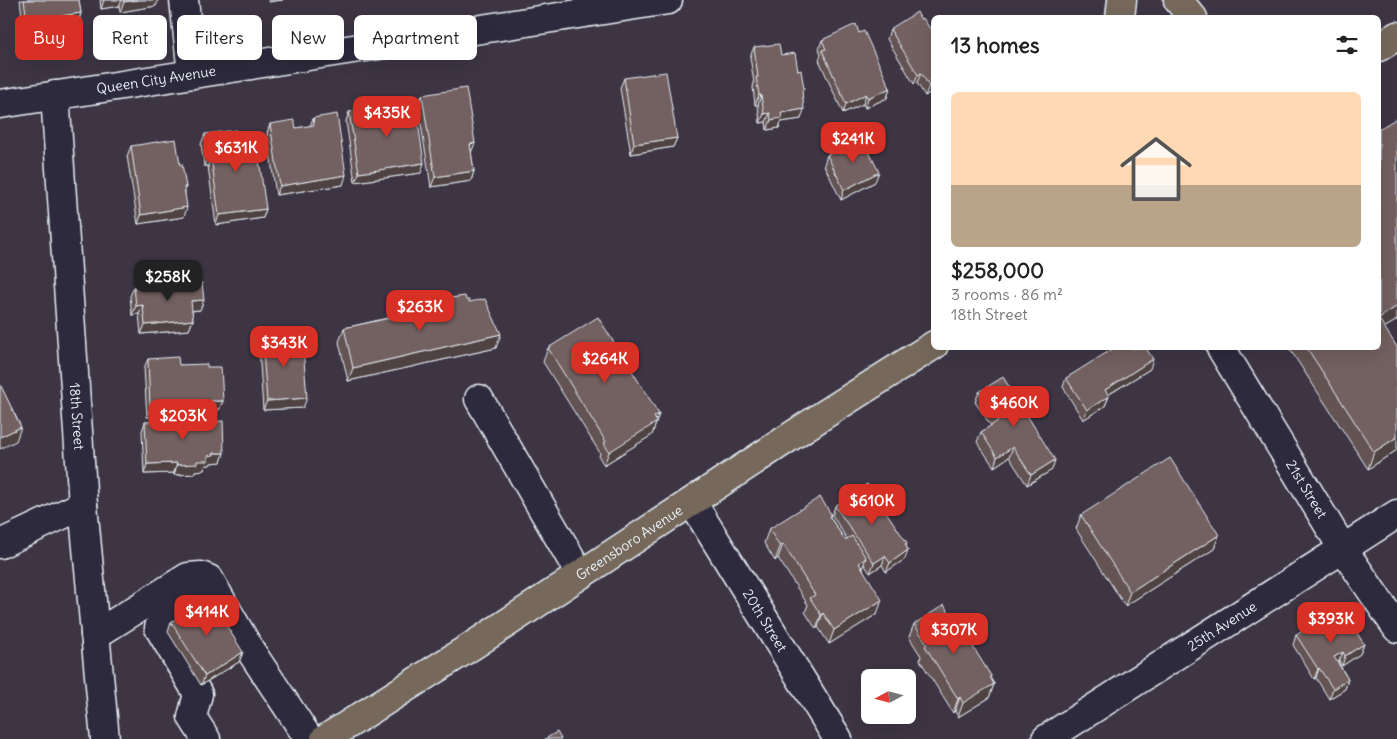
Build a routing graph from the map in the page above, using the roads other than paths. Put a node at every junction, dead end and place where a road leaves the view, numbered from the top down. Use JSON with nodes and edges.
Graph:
{"nodes":[{"id":1,"x":184,"y":0,"type":"edge"},
{"id":2,"x":668,"y":0,"type":"edge"},
{"id":3,"x":1122,"y":0,"type":"edge"},
{"id":4,"x":1178,"y":0,"type":"edge"},
{"id":5,"x":1120,"y":15,"type":"edge"},
{"id":6,"x":1190,"y":15,"type":"edge"},
{"id":7,"x":1397,"y":36,"type":"edge"},
{"id":8,"x":1381,"y":46,"type":"edge"},
{"id":9,"x":192,"y":74,"type":"junction"},
{"id":10,"x":55,"y":95,"type":"junction"},
{"id":11,"x":0,"y":104,"type":"edge"},
{"id":12,"x":931,"y":347,"type":"edge"},
{"id":13,"x":1222,"y":350,"type":"edge"},
{"id":14,"x":479,"y":399,"type":"dead end"},
{"id":15,"x":692,"y":502,"type":"junction"},
{"id":16,"x":83,"y":505,"type":"junction"},
{"id":17,"x":1397,"y":514,"type":"edge"},
{"id":18,"x":0,"y":544,"type":"edge"},
{"id":19,"x":1343,"y":549,"type":"junction"},
{"id":20,"x":580,"y":574,"type":"junction"},
{"id":21,"x":1397,"y":628,"type":"edge"},
{"id":22,"x":95,"y":635,"type":"junction"},
{"id":23,"x":250,"y":650,"type":"junction"},
{"id":24,"x":105,"y":739,"type":"edge"},
{"id":25,"x":206,"y":739,"type":"edge"},
{"id":26,"x":309,"y":739,"type":"edge"},
{"id":27,"x":325,"y":739,"type":"edge"},
{"id":28,"x":838,"y":739,"type":"edge"},
{"id":29,"x":1046,"y":739,"type":"edge"}],
"edges":[{"from":1,"to":9,"type":"street"},
{"from":2,"to":9,"type":"street","name":"Queen City Avenue"},
{"from":3,"to":5,"type":"main road"},
{"from":4,"to":6,"type":"main road"},
{"from":7,"to":8,"type":"main road"},
{"from":9,"to":10,"type":"street","name":"Queen City Avenue"},
{"from":10,"to":11,"type":"street","name":"Queen City Avenue"},
{"from":10,"to":16,"type":"street","name":"18th Street"},
{"from":12,"to":15,"type":"main road","name":"Greensboro Avenue"},
{"from":13,"to":19,"type":"street","name":"21st Street"},
{"from":14,"to":20,"type":"street"},
{"from":15,"to":20,"type":"main road","name":"Greensboro Avenue"},
{"from":15,"to":28,"type":"street","name":"20th Street"},
{"from":16,"to":18,"type":"street"},
{"from":16,"to":22,"type":"street","name":"18th Street"},
{"from":17,"to":19,"type":"street","name":"25th Avenue"},
{"from":19,"to":21,"type":"street","name":"21st Street"},
{"from":19,"to":29,"type":"street","name":"25th Avenue"},
{"from":20,"to":27,"type":"main road","name":"Greensboro Avenue"},
{"from":22,"to":23,"type":"street"},
{"from":22,"to":24,"type":"street","name":"18th Street"},
{"from":23,"to":25,"type":"street"},
{"from":23,"to":26,"type":"street"}]}
